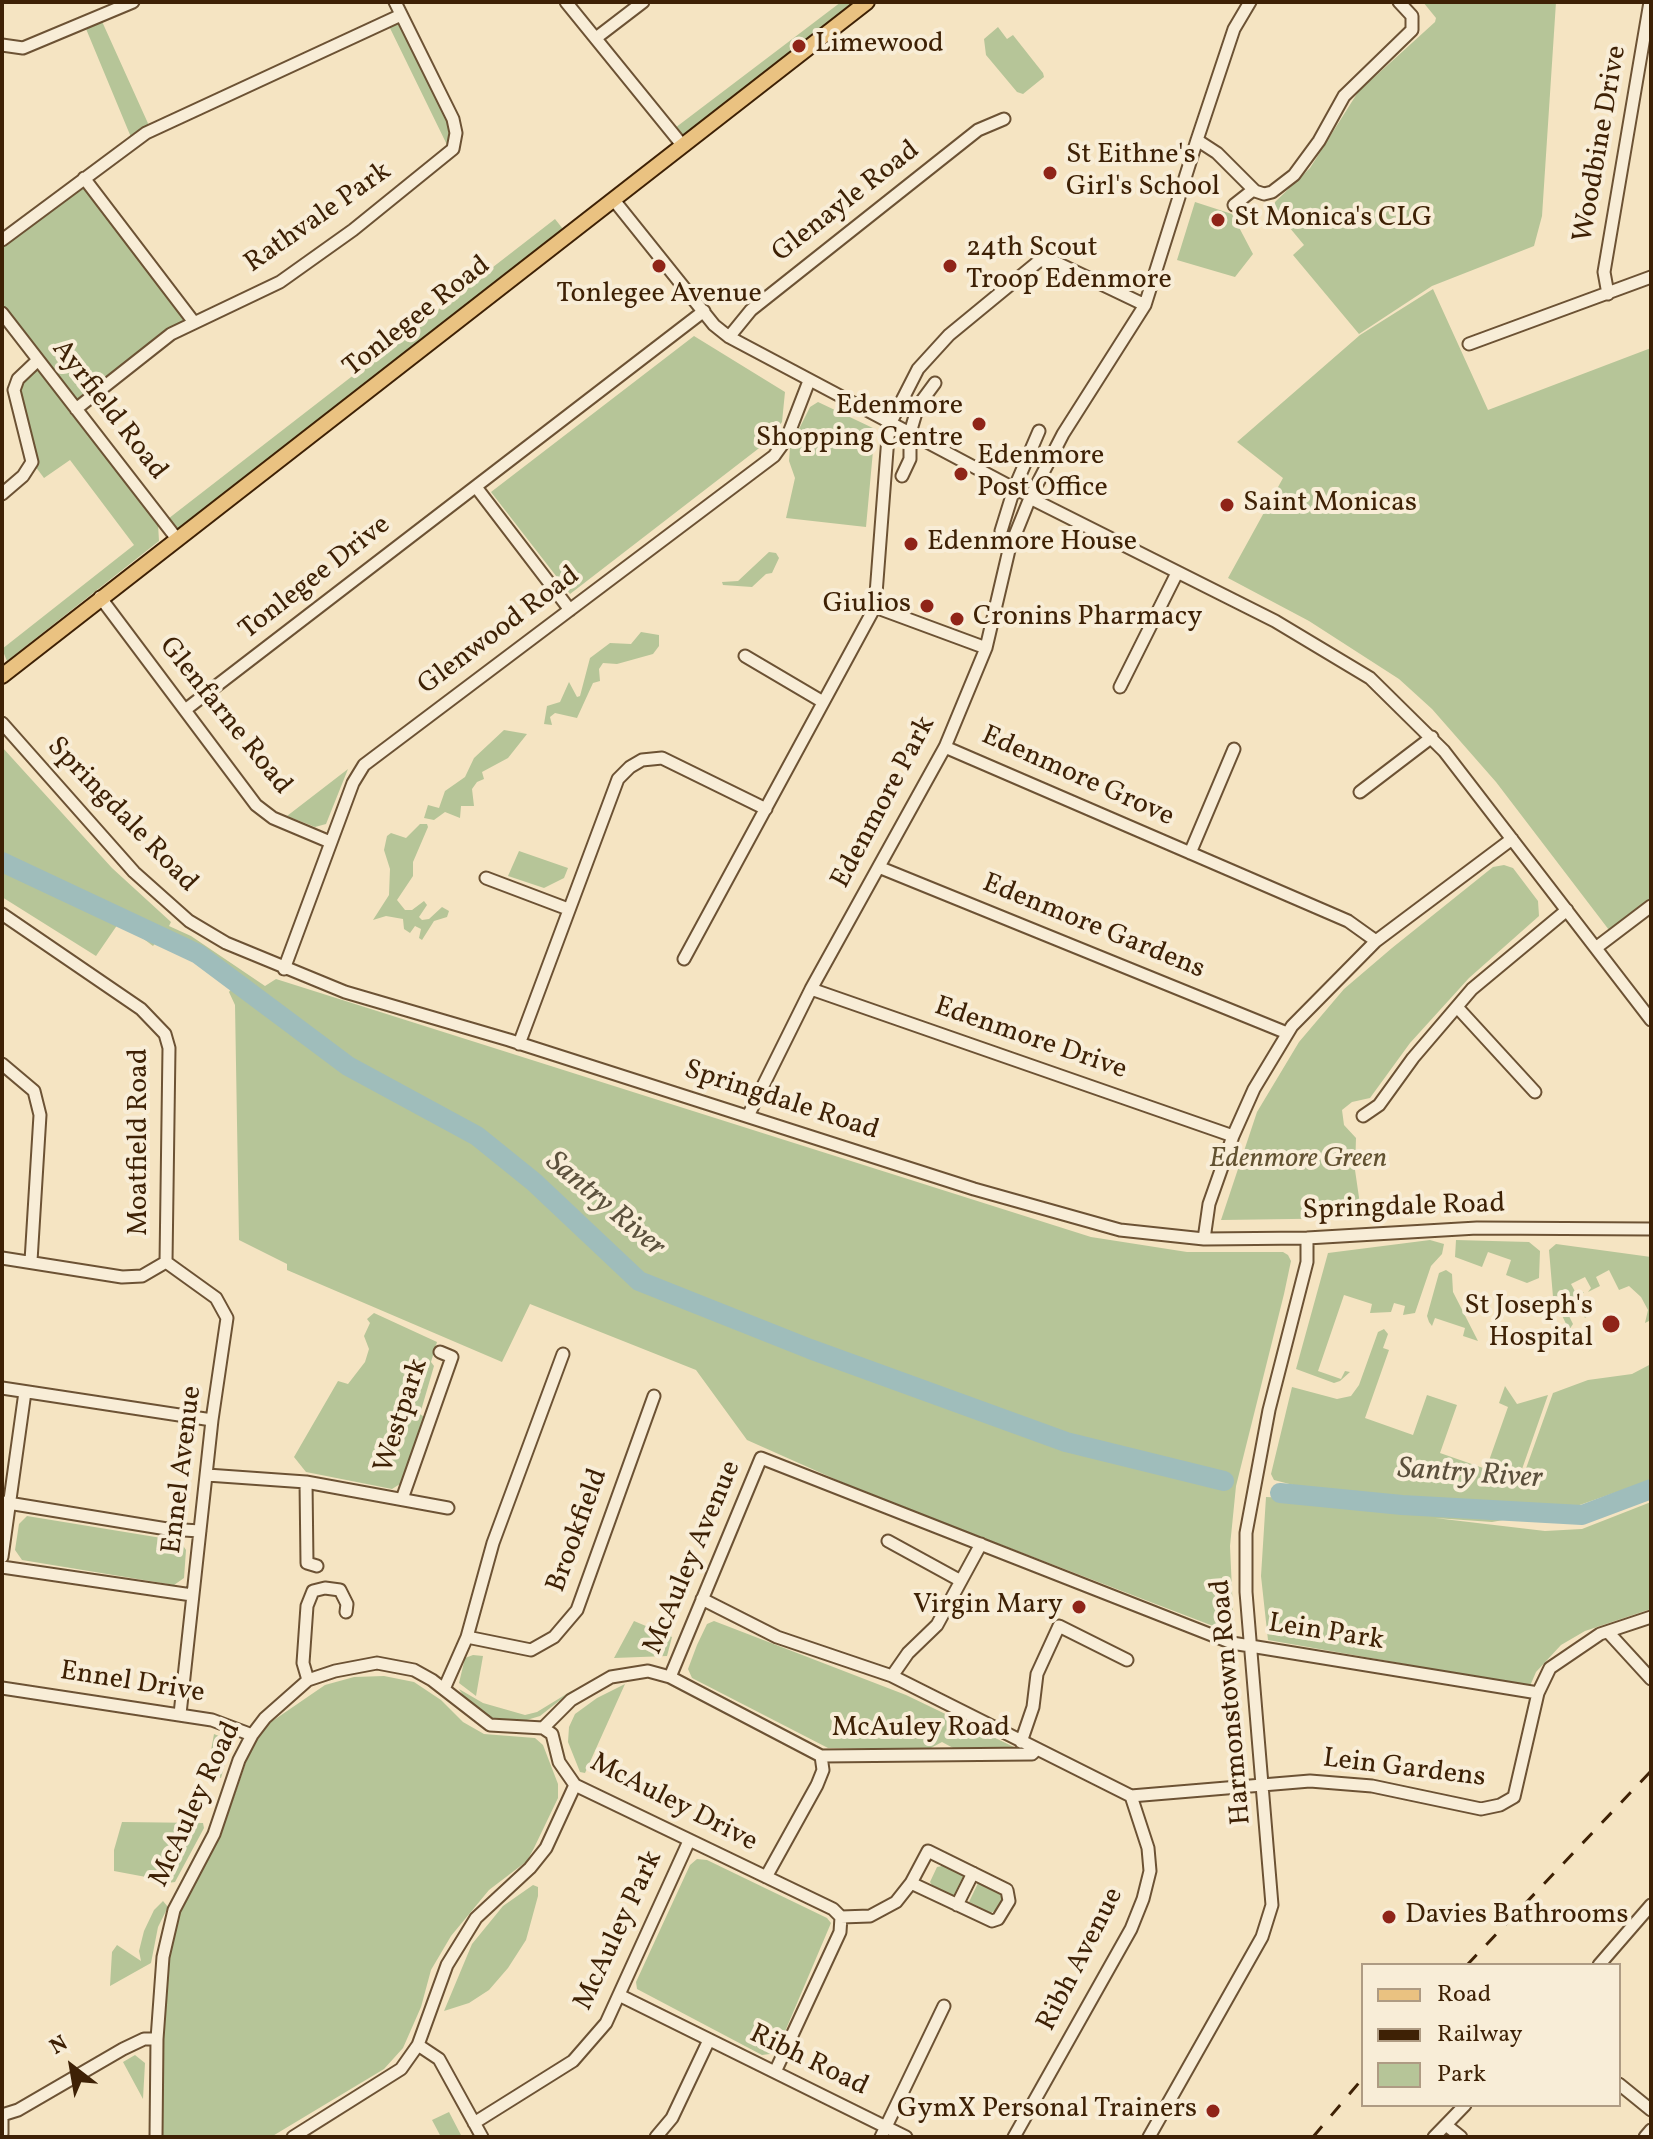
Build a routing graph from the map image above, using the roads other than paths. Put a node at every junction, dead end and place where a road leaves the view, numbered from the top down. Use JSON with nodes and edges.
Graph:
{"nodes":[{"id":1,"x":133,"y":2,"type":"edge"},
{"id":2,"x":395,"y":2,"type":"edge"},
{"id":3,"x":566,"y":2,"type":"edge"},
{"id":4,"x":643,"y":2,"type":"edge"},
{"id":5,"x":867,"y":2,"type":"edge"},
{"id":6,"x":1250,"y":2,"type":"edge"},
{"id":7,"x":1399,"y":2,"type":"edge"},
{"id":8,"x":1650,"y":2,"type":"edge"},
{"id":9,"x":401,"y":15,"type":"junction"},
{"id":10,"x":596,"y":38,"type":"junction"},
{"id":11,"x":2,"y":45,"type":"edge"},
{"id":12,"x":1004,"y":119,"type":"dead end"},
{"id":13,"x":1197,"y":140,"type":"junction"},
{"id":14,"x":683,"y":146,"type":"junction"},
{"id":15,"x":84,"y":178,"type":"junction"},
{"id":16,"x":1253,"y":190,"type":"junction"},
{"id":17,"x":613,"y":199,"type":"junction"},
{"id":18,"x":1234,"y":205,"type":"dead end"},
{"id":19,"x":2,"y":240,"type":"edge"},
{"id":20,"x":1651,"y":277,"type":"edge"},
{"id":21,"x":1608,"y":294,"type":"junction"},
{"id":22,"x":1145,"y":305,"type":"junction"},
{"id":23,"x":704,"y":311,"type":"junction"},
{"id":24,"x":2,"y":313,"type":"edge"},
{"id":25,"x":193,"y":321,"type":"junction"},
{"id":26,"x":729,"y":337,"type":"junction"},
{"id":27,"x":1469,"y":344,"type":"dead end"},
{"id":28,"x":38,"y":360,"type":"junction"},
{"id":29,"x":809,"y":381,"type":"junction"},
{"id":30,"x":935,"y":383,"type":"dead end"},
{"id":31,"x":76,"y":409,"type":"junction"},
{"id":32,"x":891,"y":422,"type":"junction"},
{"id":33,"x":1039,"y":431,"type":"dead end"},
{"id":34,"x":910,"y":433,"type":"junction"},
{"id":35,"x":902,"y":476,"type":"dead end"},
{"id":36,"x":476,"y":487,"type":"junction"},
{"id":37,"x":1022,"y":493,"type":"junction"},
{"id":38,"x":2,"y":494,"type":"edge"},
{"id":39,"x":1001,"y":531,"type":"dead end"},
{"id":40,"x":177,"y":539,"type":"junction"},
{"id":41,"x":1177,"y":573,"type":"junction"},
{"id":42,"x":100,"y":597,"type":"junction"},
{"id":43,"x":875,"y":607,"type":"junction"},
{"id":44,"x":570,"y":610,"type":"junction"},
{"id":45,"x":986,"y":648,"type":"junction"},
{"id":46,"x":745,"y":656,"type":"dead end"},
{"id":47,"x":2,"y":676,"type":"edge"},
{"id":48,"x":1120,"y":687,"type":"dead end"},
{"id":49,"x":823,"y":702,"type":"junction"},
{"id":50,"x":185,"y":710,"type":"junction"},
{"id":51,"x":2,"y":723,"type":"edge"},
{"id":52,"x":1432,"y":737,"type":"junction"},
{"id":53,"x":945,"y":747,"type":"junction"},
{"id":54,"x":1234,"y":749,"type":"dead end"},
{"id":55,"x":1360,"y":792,"type":"dead end"},
{"id":56,"x":766,"y":809,"type":"junction"},
{"id":57,"x":1512,"y":839,"type":"junction"},
{"id":58,"x":330,"y":842,"type":"junction"},
{"id":59,"x":1190,"y":853,"type":"junction"},
{"id":60,"x":881,"y":868,"type":"junction"},
{"id":61,"x":486,"y":878,"type":"dead end"},
{"id":62,"x":1651,"y":906,"type":"edge"},
{"id":63,"x":568,"y":909,"type":"junction"},
{"id":64,"x":1567,"y":910,"type":"junction"},
{"id":65,"x":2,"y":914,"type":"edge"},
{"id":66,"x":1376,"y":941,"type":"junction"},
{"id":67,"x":1597,"y":947,"type":"junction"},
{"id":68,"x":684,"y":959,"type":"dead end"},
{"id":69,"x":284,"y":969,"type":"junction"},
{"id":70,"x":811,"y":989,"type":"junction"},
{"id":71,"x":1457,"y":1007,"type":"junction"},
{"id":72,"x":1651,"y":1020,"type":"edge"},
{"id":73,"x":1287,"y":1033,"type":"junction"},
{"id":74,"x":519,"y":1044,"type":"junction"},
{"id":75,"x":2,"y":1064,"type":"edge"},
{"id":76,"x":1535,"y":1092,"type":"dead end"},
{"id":77,"x":748,"y":1116,"type":"junction"},
{"id":78,"x":1363,"y":1116,"type":"dead end"},
{"id":79,"x":1233,"y":1136,"type":"junction"},
{"id":80,"x":1651,"y":1229,"type":"edge"},
{"id":81,"x":1307,"y":1238,"type":"junction"},
{"id":82,"x":1204,"y":1239,"type":"junction"},
{"id":83,"x":2,"y":1258,"type":"edge"},
{"id":84,"x":31,"y":1261,"type":"junction"},
{"id":85,"x":166,"y":1262,"type":"junction"},
{"id":86,"x":440,"y":1352,"type":"dead end"},
{"id":87,"x":563,"y":1354,"type":"dead end"},
{"id":88,"x":2,"y":1388,"type":"edge"},
{"id":89,"x":25,"y":1392,"type":"junction"},
{"id":90,"x":654,"y":1396,"type":"dead end"},
{"id":91,"x":212,"y":1420,"type":"junction"},
{"id":92,"x":761,"y":1458,"type":"joint"},
{"id":93,"x":207,"y":1475,"type":"junction"},
{"id":94,"x":306,"y":1482,"type":"junction"},
{"id":95,"x":402,"y":1499,"type":"junction"},
{"id":96,"x":6,"y":1502,"type":"edge"},
{"id":97,"x":448,"y":1508,"type":"dead end"},
{"id":98,"x":200,"y":1531,"type":"junction"},
{"id":99,"x":888,"y":1541,"type":"dead end"},
{"id":100,"x":981,"y":1544,"type":"junction"},
{"id":101,"x":2,"y":1557,"type":"edge"},
{"id":102,"x":317,"y":1566,"type":"dead end"},
{"id":103,"x":2,"y":1567,"type":"edge"},
{"id":104,"x":961,"y":1581,"type":"junction"},
{"id":105,"x":192,"y":1595,"type":"junction"},
{"id":106,"x":702,"y":1599,"type":"junction"},
{"id":107,"x":346,"y":1612,"type":"dead end"},
{"id":108,"x":1651,"y":1617,"type":"edge"},
{"id":109,"x":1608,"y":1632,"type":"junction"},
{"id":110,"x":467,"y":1637,"type":"junction"},
{"id":111,"x":1251,"y":1646,"type":"junction"},
{"id":112,"x":1127,"y":1660,"type":"dead end"},
{"id":113,"x":892,"y":1676,"type":"junction"},
{"id":114,"x":670,"y":1677,"type":"junction"},
{"id":115,"x":1651,"y":1679,"type":"edge"},
{"id":116,"x":308,"y":1680,"type":"junction"},
{"id":117,"x":2,"y":1688,"type":"edge"},
{"id":118,"x":444,"y":1689,"type":"junction"},
{"id":119,"x":1538,"y":1693,"type":"junction"},
{"id":120,"x":180,"y":1714,"type":"junction"},
{"id":121,"x":543,"y":1728,"type":"junction"},
{"id":122,"x":252,"y":1735,"type":"junction"},
{"id":123,"x":1021,"y":1742,"type":"junction"},
{"id":124,"x":1037,"y":1749,"type":"junction"},
{"id":125,"x":821,"y":1756,"type":"junction"},
{"id":126,"x":575,"y":1785,"type":"junction"},
{"id":127,"x":1265,"y":1787,"type":"junction"},
{"id":128,"x":1131,"y":1796,"type":"junction"},
{"id":129,"x":689,"y":1841,"type":"junction"},
{"id":130,"x":973,"y":1873,"type":"junction"},
{"id":131,"x":766,"y":1877,"type":"junction"},
{"id":132,"x":911,"y":1883,"type":"junction"},
{"id":133,"x":957,"y":1905,"type":"junction"},
{"id":134,"x":1651,"y":1905,"type":"edge"},
{"id":135,"x":841,"y":1917,"type":"junction"},
{"id":136,"x":1601,"y":1963,"type":"edge"},
{"id":137,"x":621,"y":1996,"type":"junction"},
{"id":138,"x":944,"y":2006,"type":"dead end"},
{"id":139,"x":157,"y":2039,"type":"junction"},
{"id":140,"x":709,"y":2040,"type":"junction"},
{"id":141,"x":418,"y":2045,"type":"junction"},
{"id":142,"x":775,"y":2072,"type":"junction"},
{"id":143,"x":1621,"y":2086,"type":"edge"},
{"id":144,"x":1463,"y":2107,"type":"edge"},
{"id":145,"x":1651,"y":2110,"type":"edge"},
{"id":146,"x":2,"y":2115,"type":"edge"},
{"id":147,"x":474,"y":2123,"type":"junction"},
{"id":148,"x":1446,"y":2125,"type":"junction"},
{"id":149,"x":1651,"y":2130,"type":"edge"},
{"id":150,"x":883,"y":2132,"type":"edge"},
{"id":151,"x":2,"y":2134,"type":"edge"},
{"id":152,"x":156,"y":2137,"type":"edge"},
{"id":153,"x":293,"y":2137,"type":"edge"},
{"id":154,"x":482,"y":2137,"type":"edge"},
{"id":155,"x":656,"y":2137,"type":"edge"},
{"id":156,"x":906,"y":2137,"type":"edge"},
{"id":157,"x":1014,"y":2137,"type":"edge"},
{"id":158,"x":1149,"y":2137,"type":"edge"},
{"id":159,"x":1434,"y":2137,"type":"edge"},
{"id":160,"x":1461,"y":2137,"type":"edge"},
{"id":161,"x":1645,"y":2137,"type":"edge"}],
"edges":[{"from":1,"to":11,"type":"street"},
{"from":2,"to":9,"type":"street","name":"Rathvale Park"},
{"from":3,"to":10,"type":"street"},
{"from":4,"to":10,"type":"street"},
{"from":5,"to":14,"type":"main road","name":"Tonlegee Road"},
{"from":6,"to":13,"type":"street"},
{"from":7,"to":16,"type":"street"},
{"from":8,"to":21,"type":"street","name":"Woodbine Drive"},
{"from":9,"to":15,"type":"street"},
{"from":9,"to":25,"type":"street","name":"Rathvale Park"},
{"from":10,"to":14,"type":"street"},
{"from":12,"to":26,"type":"street","name":"Glenayle Road"},
{"from":13,"to":16,"type":"street"},
{"from":13,"to":22,"type":"street"},
{"from":14,"to":17,"type":"main road","name":"Tonlegee Road"},
{"from":15,"to":19,"type":"street"},
{"from":15,"to":25,"type":"street"},
{"from":16,"to":18,"type":"street"},
{"from":17,"to":23,"type":"street"},
{"from":17,"to":40,"type":"main road","name":"Tonlegee Road"},
{"from":20,"to":21,"type":"street"},
{"from":21,"to":27,"type":"street"},
{"from":22,"to":32,"type":"street"},
{"from":22,"to":37,"type":"street"},
{"from":23,"to":26,"type":"street"},
{"from":23,"to":36,"type":"street","name":"Tonlegee Drive"},
{"from":24,"to":28,"type":"street","name":"Ayrfield Road"},
{"from":25,"to":31,"type":"street","name":"Rathvale Park"},
{"from":26,"to":29,"type":"street"},
{"from":28,"to":31,"type":"street","name":"Ayrfield Road"},
{"from":28,"to":38,"type":"street"},
{"from":29,"to":32,"type":"street"},
{"from":29,"to":44,"type":"street","name":"Glenwood Road"},
{"from":30,"to":34,"type":"street"},
{"from":31,"to":40,"type":"street","name":"Ayrfield Road"},
{"from":32,"to":34,"type":"street"},
{"from":32,"to":43,"type":"street"},
{"from":33,"to":37,"type":"street"},
{"from":34,"to":35,"type":"street"},
{"from":34,"to":37,"type":"street"},
{"from":36,"to":44,"type":"street"},
{"from":36,"to":50,"type":"street","name":"Tonlegee Drive"},
{"from":37,"to":39,"type":"street"},
{"from":37,"to":41,"type":"street"},
{"from":37,"to":45,"type":"street","name":"Edenmore Park"},
{"from":40,"to":42,"type":"main road","name":"Tonlegee Road"},
{"from":41,"to":48,"type":"street"},
{"from":41,"to":52,"type":"street"},
{"from":42,"to":47,"type":"main road","name":"Tonlegee Road"},
{"from":42,"to":50,"type":"street","name":"Glenfarne Road"},
{"from":43,"to":45,"type":"street"},
{"from":43,"to":49,"type":"street"},
{"from":44,"to":58,"type":"street","name":"Glenwood Road"},
{"from":45,"to":53,"type":"street","name":"Edenmore Park"},
{"from":46,"to":49,"type":"street"},
{"from":49,"to":56,"type":"street"},
{"from":50,"to":58,"type":"street","name":"Glenfarne Road"},
{"from":51,"to":69,"type":"street","name":"Springdale Road"},
{"from":52,"to":55,"type":"street"},
{"from":52,"to":57,"type":"street"},
{"from":53,"to":59,"type":"street","name":"Edenmore Grove"},
{"from":53,"to":60,"type":"street","name":"Edenmore Park"},
{"from":54,"to":59,"type":"street","name":"Edenmore Grove"},
{"from":56,"to":63,"type":"street"},
{"from":56,"to":68,"type":"street"},
{"from":57,"to":64,"type":"street"},
{"from":57,"to":66,"type":"street"},
{"from":58,"to":69,"type":"street","name":"Glenwood Road"},
{"from":59,"to":66,"type":"street","name":"Edenmore Grove"},
{"from":60,"to":70,"type":"street","name":"Edenmore Park"},
{"from":60,"to":73,"type":"street","name":"Edenmore Gardens"},
{"from":61,"to":63,"type":"street"},
{"from":62,"to":67,"type":"street"},
{"from":63,"to":74,"type":"street"},
{"from":64,"to":67,"type":"street"},
{"from":64,"to":71,"type":"street"},
{"from":65,"to":85,"type":"street","name":"Moatfield Road"},
{"from":66,"to":73,"type":"street"},
{"from":67,"to":72,"type":"street"},
{"from":69,"to":74,"type":"street","name":"Springdale Road"},
{"from":70,"to":77,"type":"street","name":"Edenmore Park"},
{"from":70,"to":79,"type":"street","name":"Edenmore Drive"},
{"from":71,"to":76,"type":"street"},
{"from":71,"to":78,"type":"street"},
{"from":73,"to":79,"type":"street"},
{"from":74,"to":77,"type":"street","name":"Springdale Road"},
{"from":75,"to":84,"type":"street"},
{"from":77,"to":82,"type":"street","name":"Springdale Road"},
{"from":79,"to":82,"type":"street"},
{"from":80,"to":81,"type":"street","name":"Springdale Road"},
{"from":81,"to":82,"type":"street","name":"Springdale Road"},
{"from":81,"to":111,"type":"street","name":"Harmonstown Road"},
{"from":83,"to":84,"type":"street"},
{"from":84,"to":85,"type":"street"},
{"from":85,"to":91,"type":"street","name":"Ennel Avenue"},
{"from":86,"to":95,"type":"street","name":"Westpark"},
{"from":87,"to":110,"type":"street"},
{"from":88,"to":89,"type":"street"},
{"from":89,"to":91,"type":"street"},
{"from":89,"to":96,"type":"street"},
{"from":90,"to":110,"type":"street","name":"Brookfield"},
{"from":91,"to":93,"type":"street","name":"Ennel Avenue"},
{"from":92,"to":100,"type":"street","name":"Lein Park"},
{"from":92,"to":106,"type":"street","name":"McAuley Avenue"},
{"from":93,"to":94,"type":"street","name":"Westpark"},
{"from":93,"to":98,"type":"street","name":"Ennel Avenue"},
{"from":94,"to":95,"type":"street","name":"Westpark"},
{"from":94,"to":102,"type":"street"},
{"from":95,"to":97,"type":"street","name":"Westpark"},
{"from":96,"to":98,"type":"street"},
{"from":96,"to":101,"type":"street"},
{"from":98,"to":105,"type":"street","name":"Ennel Avenue"},
{"from":99,"to":104,"type":"street"},
{"from":100,"to":104,"type":"street"},
{"from":100,"to":111,"type":"street","name":"Lein Park"},
{"from":103,"to":105,"type":"street"},
{"from":104,"to":113,"type":"street"},
{"from":105,"to":120,"type":"street","name":"Ennel Avenue"},
{"from":106,"to":113,"type":"street"},
{"from":106,"to":114,"type":"street","name":"McAuley Avenue"},
{"from":107,"to":116,"type":"street"},
{"from":108,"to":109,"type":"street","name":"Lein Gardens"},
{"from":109,"to":115,"type":"street"},
{"from":109,"to":119,"type":"street","name":"Lein Gardens"},
{"from":110,"to":118,"type":"street"},
{"from":111,"to":119,"type":"street","name":"Lein Park"},
{"from":111,"to":127,"type":"street","name":"Harmonstown Road"},
{"from":112,"to":123,"type":"street"},
{"from":113,"to":123,"type":"street"},
{"from":114,"to":121,"type":"street","name":"McAuley Road"},
{"from":114,"to":125,"type":"street","name":"McAuley Road"},
{"from":116,"to":118,"type":"street","name":"McAuley Road"},
{"from":116,"to":122,"type":"street","name":"McAuley Road"},
{"from":117,"to":120,"type":"street","name":"Ennel Drive"},
{"from":118,"to":121,"type":"street","name":"McAuley Road"},
{"from":119,"to":127,"type":"street","name":"Lein Gardens"},
{"from":120,"to":122,"type":"street","name":"Ennel Drive"},
{"from":121,"to":126,"type":"street","name":"McAuley Drive"},
{"from":122,"to":139,"type":"street","name":"McAuley Road"},
{"from":123,"to":124,"type":"street"},
{"from":124,"to":125,"type":"street","name":"McAuley Road"},
{"from":124,"to":128,"type":"street"},
{"from":125,"to":131,"type":"street","name":"McAuley Drive"},
{"from":126,"to":129,"type":"street","name":"McAuley Drive"},
{"from":126,"to":141,"type":"street"},
{"from":127,"to":128,"type":"street","name":"Lein Gardens"},
{"from":127,"to":158,"type":"street","name":"Harmonstown Road"},
{"from":128,"to":157,"type":"street","name":"Ribh Avenue"},
{"from":129,"to":131,"type":"street","name":"McAuley Drive"},
{"from":129,"to":137,"type":"street","name":"McAuley Park"},
{"from":130,"to":132,"type":"street"},
{"from":130,"to":133,"type":"street"},
{"from":130,"to":133,"type":"street"},
{"from":131,"to":135,"type":"street","name":"McAuley Drive"},
{"from":132,"to":133,"type":"street"},
{"from":132,"to":135,"type":"street"},
{"from":134,"to":136,"type":"street"},
{"from":135,"to":142,"type":"street"},
{"from":137,"to":140,"type":"street","name":"Ribh Road"},
{"from":137,"to":147,"type":"street","name":"McAuley Park"},
{"from":138,"to":150,"type":"street","name":"Ribh Road"},
{"from":139,"to":146,"type":"street"},
{"from":139,"to":152,"type":"street","name":"McAuley Road"},
{"from":140,"to":142,"type":"street","name":"Ribh Road"},
{"from":140,"to":155,"type":"street","name":"Ribh Road"},
{"from":141,"to":147,"type":"street"},
{"from":141,"to":153,"type":"street"},
{"from":142,"to":150,"type":"street","name":"Ribh Road"},
{"from":143,"to":145,"type":"street"},
{"from":144,"to":148,"type":"street"},
{"from":146,"to":151,"type":"street"},
{"from":147,"to":154,"type":"street"},
{"from":148,"to":159,"type":"street"},
{"from":148,"to":160,"type":"street"},
{"from":149,"to":161,"type":"street"},
{"from":150,"to":156,"type":"street","name":"Ribh Road"}]}
